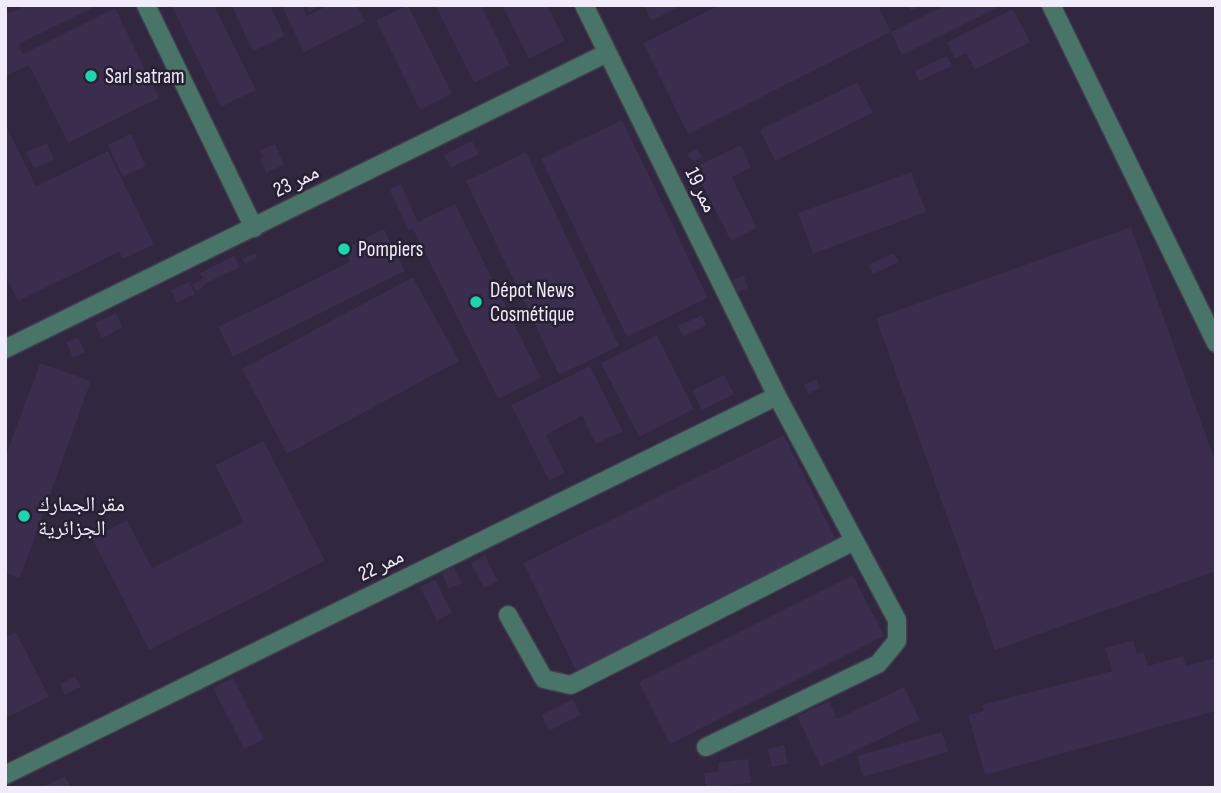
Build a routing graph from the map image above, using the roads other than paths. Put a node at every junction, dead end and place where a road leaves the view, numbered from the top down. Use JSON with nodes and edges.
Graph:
{"nodes":[{"id":1,"x":146,"y":5,"type":"edge"},
{"id":2,"x":584,"y":5,"type":"edge"},
{"id":3,"x":1051,"y":5,"type":"edge"},
{"id":4,"x":607,"y":52,"type":"junction"},
{"id":5,"x":254,"y":228,"type":"junction"},
{"id":6,"x":1216,"y":342,"type":"edge"},
{"id":7,"x":5,"y":349,"type":"edge"},
{"id":8,"x":777,"y":396,"type":"junction"},
{"id":9,"x":854,"y":541,"type":"junction"},
{"id":10,"x":508,"y":615,"type":"dead end"},
{"id":11,"x":706,"y":747,"type":"dead end"},
{"id":12,"x":5,"y":775,"type":"edge"}],
"edges":[{"from":1,"to":5,"type":"lane"},
{"from":2,"to":4,"type":"lane","name":"ممر 19"},
{"from":3,"to":6,"type":"lane"},
{"from":4,"to":5,"type":"lane","name":"ممر 23"},
{"from":4,"to":8,"type":"lane","name":"ممر 19"},
{"from":5,"to":7,"type":"lane","name":"ممر 23"},
{"from":8,"to":9,"type":"lane","name":"ممر 19"},
{"from":8,"to":12,"type":"lane","name":"ممر 22"},
{"from":9,"to":10,"type":"lane"},
{"from":9,"to":11,"type":"lane","name":"ممر 19"}]}
